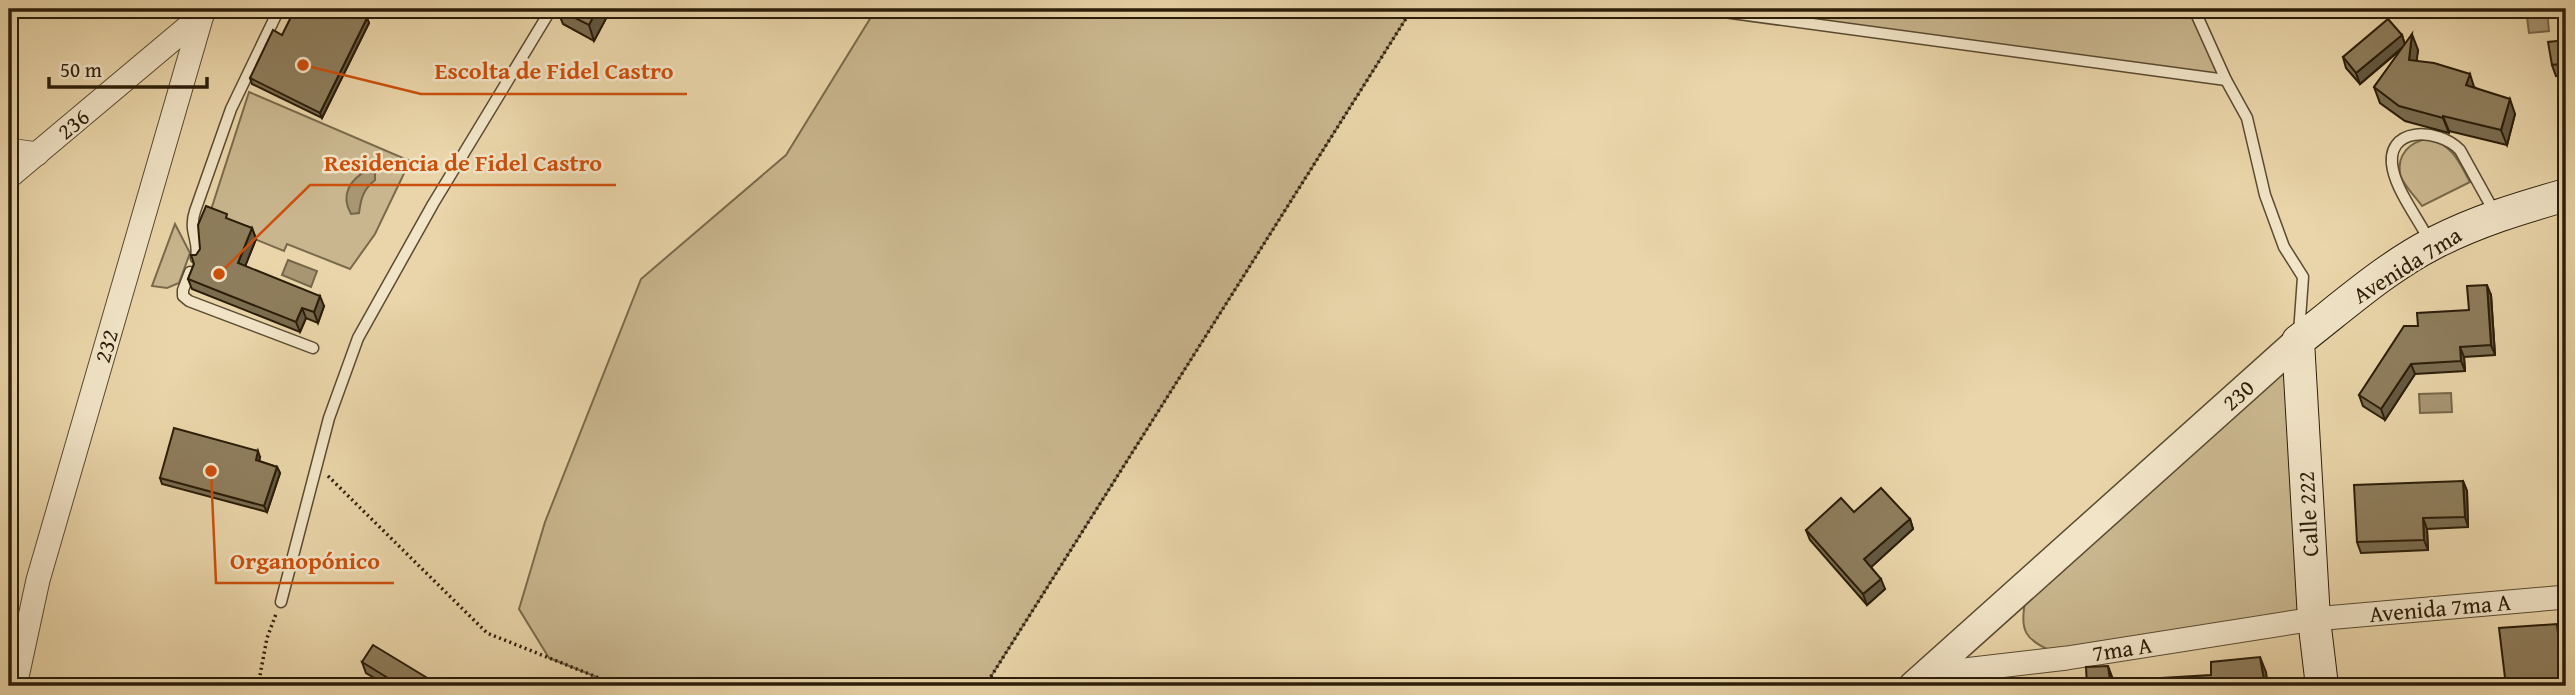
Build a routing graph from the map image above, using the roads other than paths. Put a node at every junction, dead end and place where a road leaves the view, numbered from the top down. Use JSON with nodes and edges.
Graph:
{"nodes":[{"id":1,"x":279,"y":9,"type":"edge"},
{"id":2,"x":561,"y":9,"type":"edge"},
{"id":3,"x":1702,"y":9,"type":"edge"},
{"id":4,"x":2194,"y":9,"type":"edge"},
{"id":5,"x":204,"y":12,"type":"edge"},
{"id":6,"x":2226,"y":80,"type":"junction"},
{"id":7,"x":9,"y":150,"type":"edge"},
{"id":8,"x":37,"y":155,"type":"junction"},
{"id":9,"x":9,"y":177,"type":"edge"},
{"id":10,"x":2566,"y":195,"type":"edge"},
{"id":11,"x":2496,"y":215,"type":"junction"},
{"id":12,"x":2431,"y":244,"type":"junction"},
{"id":13,"x":196,"y":258,"type":"edge"},
{"id":14,"x":190,"y":272,"type":"edge"},
{"id":15,"x":2298,"y":341,"type":"junction"},
{"id":16,"x":313,"y":348,"type":"dead end"},
{"id":17,"x":2566,"y":597,"type":"edge"},
{"id":18,"x":281,"y":603,"type":"road end"},
{"id":19,"x":2314,"y":619,"type":"junction"},
{"id":20,"x":1924,"y":682,"type":"edge"},
{"id":21,"x":15,"y":686,"type":"edge"},
{"id":22,"x":2322,"y":686,"type":"edge"}],
"edges":[{"from":1,"to":13,"type":"lane"},
{"from":2,"to":18,"type":"lane"},
{"from":3,"to":6,"type":"lane"},
{"from":4,"to":6,"type":"lane"},
{"from":5,"to":8,"type":"street","name":"236"},
{"from":5,"to":21,"type":"street","name":"232"},
{"from":6,"to":15,"type":"lane"},
{"from":7,"to":8,"type":"street"},
{"from":8,"to":9,"type":"street","name":"236"},
{"from":10,"to":11,"type":"main road","name":"Avenida 7ma"},
{"from":11,"to":12,"type":"main road","name":"Avenida 7ma"},
{"from":11,"to":12,"type":"lane"},
{"from":12,"to":15,"type":"main road","name":"Avenida 7ma"},
{"from":14,"to":16,"type":"lane"},
{"from":15,"to":19,"type":"main road","name":"Calle 222"},
{"from":15,"to":20,"type":"street","name":"230"},
{"from":17,"to":19,"type":"street","name":"Avenida 7ma A"},
{"from":19,"to":20,"type":"street","name":"7ma A"},
{"from":19,"to":22,"type":"main road","name":"Calle 222"}]}
